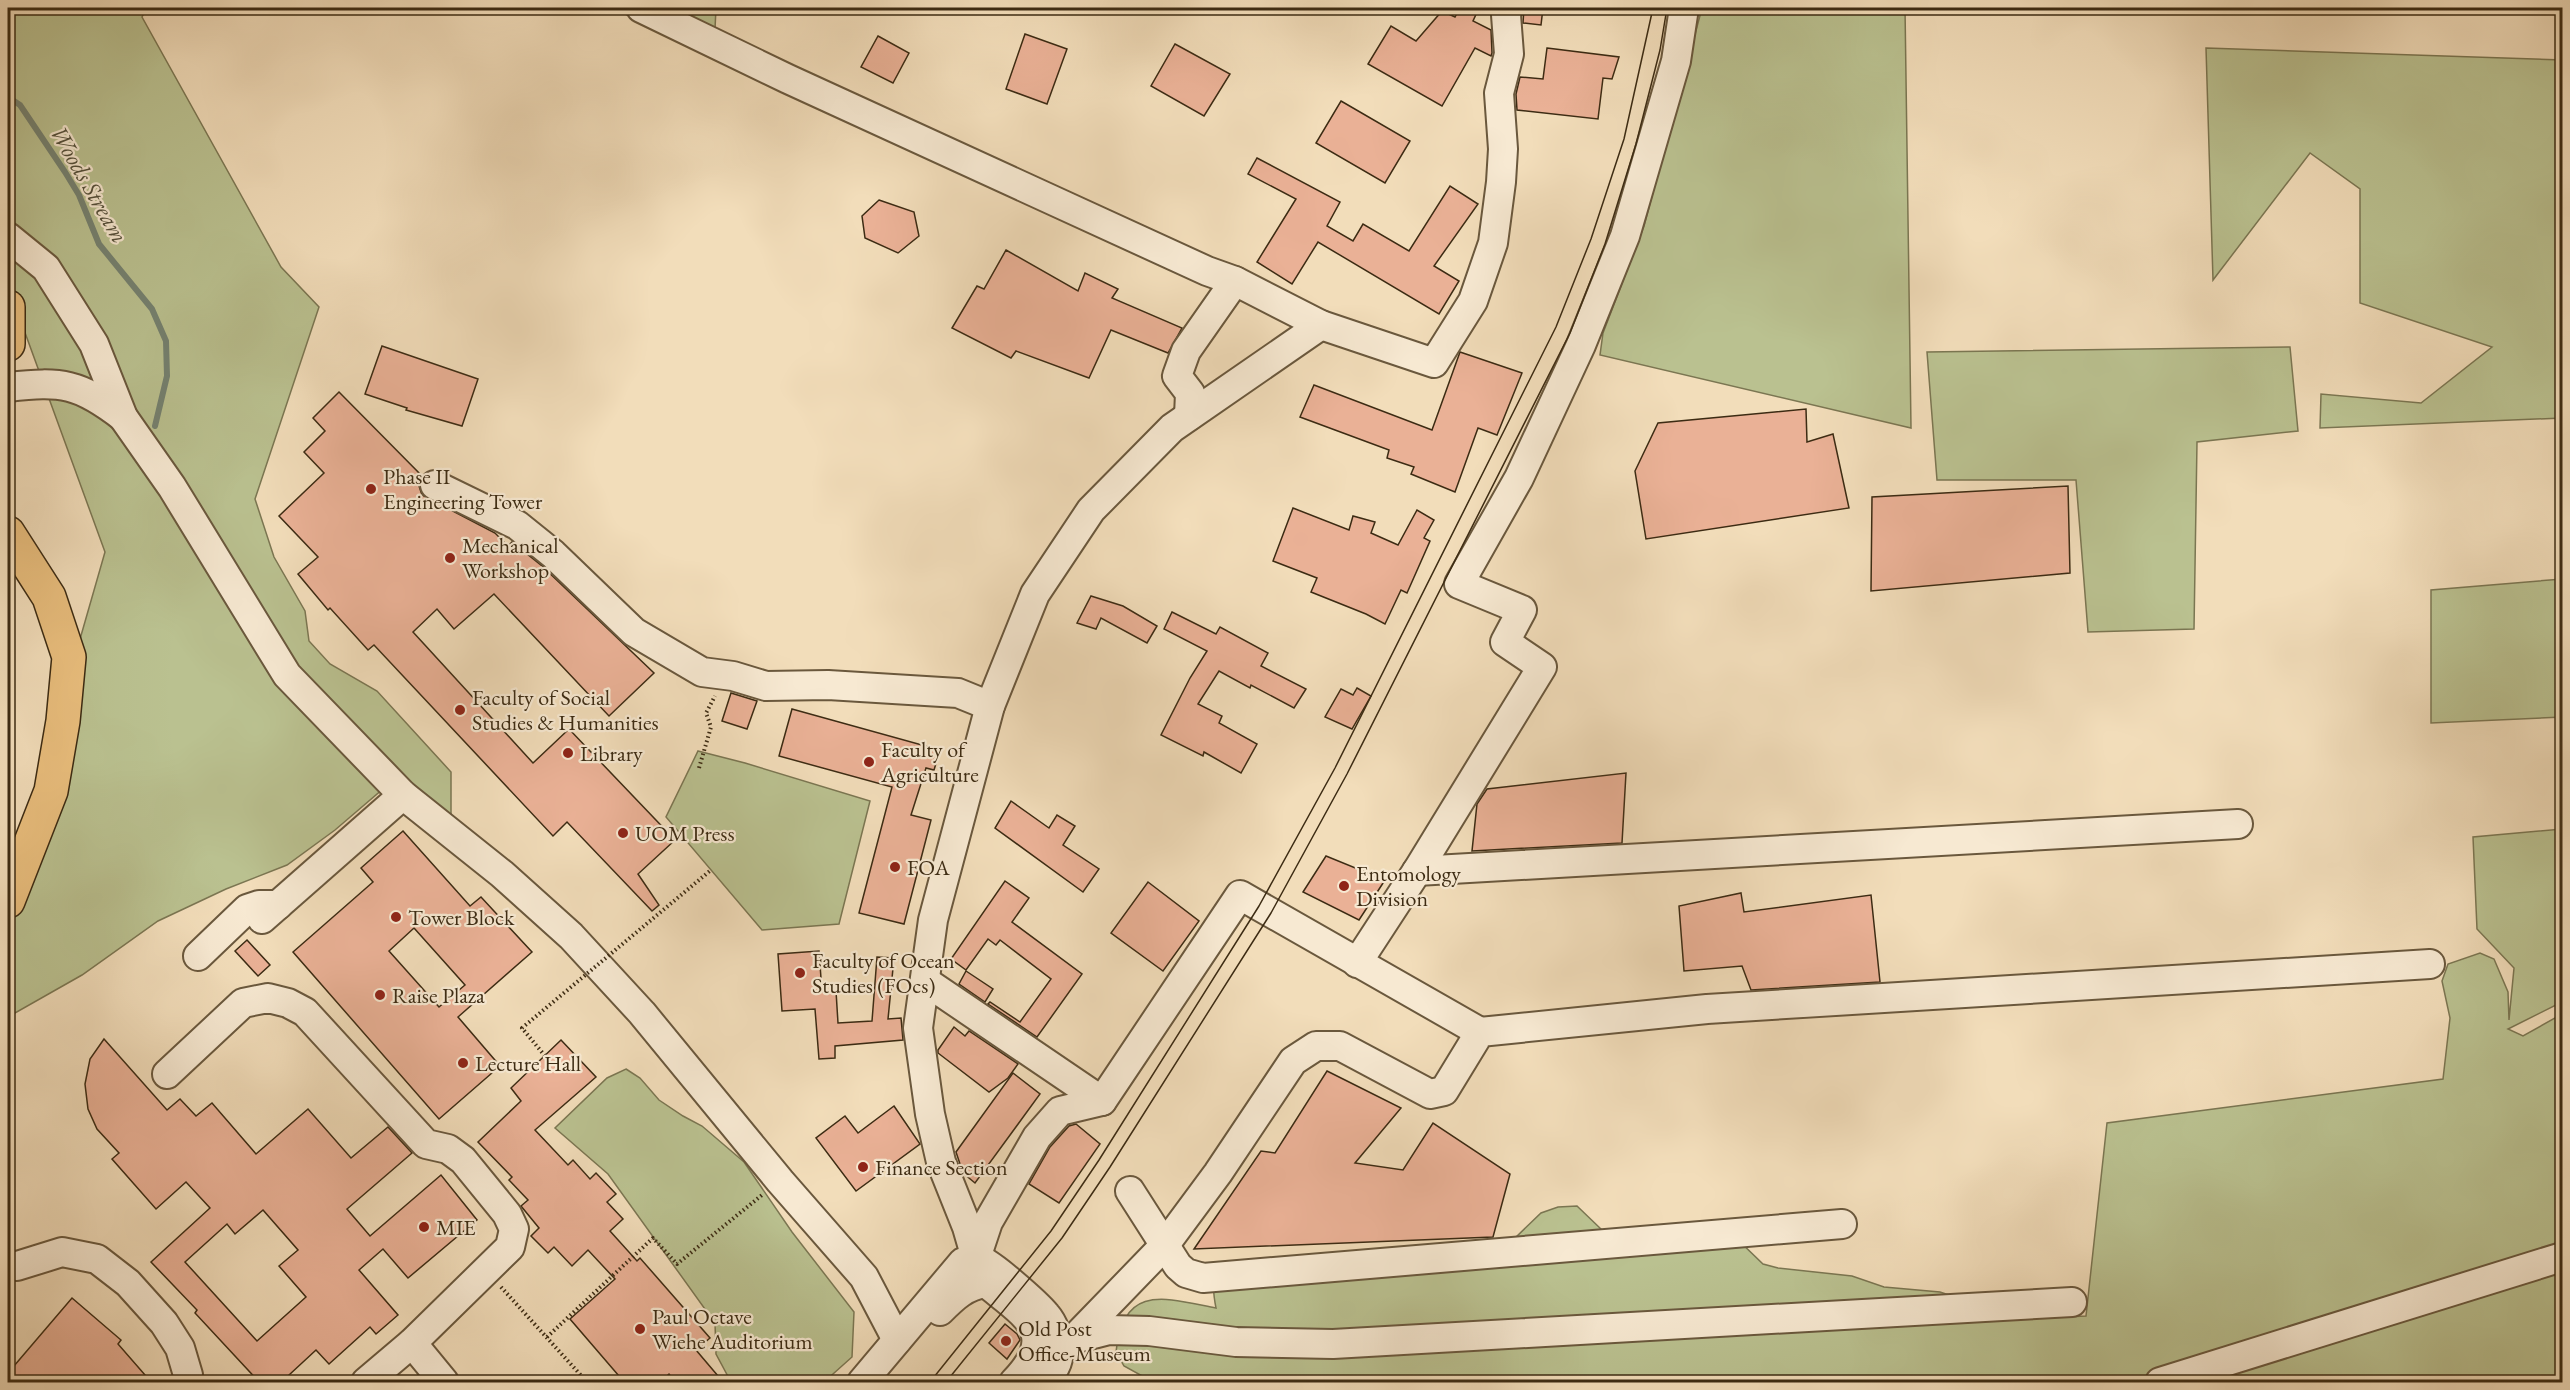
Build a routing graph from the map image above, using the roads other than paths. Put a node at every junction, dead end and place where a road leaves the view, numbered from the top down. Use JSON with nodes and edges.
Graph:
{"nodes":[{"id":1,"x":642,"y":8,"type":"edge"},
{"id":2,"x":1508,"y":8,"type":"edge"},
{"id":3,"x":1684,"y":8,"type":"edge"},
{"id":4,"x":8,"y":237,"type":"edge"},
{"id":5,"x":1235,"y":281,"type":"junction"},
{"id":6,"x":8,"y":307,"type":"edge"},
{"id":7,"x":1321,"y":325,"type":"junction"},
{"id":8,"x":8,"y":344,"type":"edge"},
{"id":9,"x":8,"y":387,"type":"edge"},
{"id":10,"x":1189,"y":416,"type":"junction"},
{"id":11,"x":123,"y":417,"type":"junction"},
{"id":12,"x":435,"y":485,"type":"dead end"},
{"id":13,"x":11,"y":537,"type":"edge"},
{"id":14,"x":990,"y":706,"type":"junction"},
{"id":15,"x":403,"y":795,"type":"junction"},
{"id":16,"x":2238,"y":824,"type":"dead end"},
{"id":17,"x":1417,"y":871,"type":"junction"},
{"id":18,"x":8,"y":901,"type":"edge"},
{"id":19,"x":205,"y":949,"type":"dead end"},
{"id":20,"x":1357,"y":963,"type":"junction"},
{"id":21,"x":2430,"y":964,"type":"dead end"},
{"id":22,"x":925,"y":981,"type":"junction"},
{"id":23,"x":1480,"y":1032,"type":"junction"},
{"id":24,"x":167,"y":1074,"type":"dead end"},
{"id":25,"x":1102,"y":1101,"type":"junction"},
{"id":26,"x":1130,"y":1191,"type":"dead end"},
{"id":27,"x":1842,"y":1224,"type":"dead end"},
{"id":28,"x":1164,"y":1246,"type":"junction"},
{"id":29,"x":2562,"y":1257,"type":"edge"},
{"id":30,"x":976,"y":1258,"type":"junction"},
{"id":31,"x":17,"y":1266,"type":"dead end"},
{"id":32,"x":877,"y":1300,"type":"junction"},
{"id":33,"x":2072,"y":1302,"type":"dead end"},
{"id":34,"x":897,"y":1340,"type":"junction"},
{"id":35,"x":412,"y":1343,"type":"junction"},
{"id":36,"x":1067,"y":1343,"type":"junction"},
{"id":37,"x":870,"y":1380,"type":"edge"},
{"id":38,"x":186,"y":1383,"type":"edge"},
{"id":39,"x":366,"y":1383,"type":"edge"},
{"id":40,"x":444,"y":1383,"type":"edge"},
{"id":41,"x":1014,"y":1383,"type":"edge"},
{"id":42,"x":1044,"y":1383,"type":"edge"},
{"id":43,"x":2160,"y":1383,"type":"edge"}],
"edges":[{"from":1,"to":5,"type":"street"},
{"from":2,"to":7,"type":"street"},
{"from":3,"to":17,"type":"street"},
{"from":4,"to":11,"type":"street"},
{"from":5,"to":7,"type":"street"},
{"from":5,"to":10,"type":"street"},
{"from":6,"to":8,"type":"main road"},
{"from":7,"to":10,"type":"street"},
{"from":9,"to":11,"type":"street"},
{"from":10,"to":14,"type":"street"},
{"from":11,"to":15,"type":"street"},
{"from":12,"to":14,"type":"street"},
{"from":13,"to":18,"type":"main road"},
{"from":14,"to":22,"type":"street"},
{"from":15,"to":19,"type":"street"},
{"from":15,"to":32,"type":"street"},
{"from":16,"to":17,"type":"street"},
{"from":17,"to":20,"type":"street"},
{"from":20,"to":23,"type":"street"},
{"from":20,"to":25,"type":"street"},
{"from":21,"to":23,"type":"street"},
{"from":22,"to":25,"type":"street"},
{"from":22,"to":30,"type":"street"},
{"from":23,"to":28,"type":"street"},
{"from":24,"to":35,"type":"street"},
{"from":25,"to":30,"type":"street"},
{"from":26,"to":28,"type":"street"},
{"from":27,"to":28,"type":"street"},
{"from":28,"to":36,"type":"street"},
{"from":29,"to":43,"type":"street"},
{"from":30,"to":34,"type":"street"},
{"from":30,"to":36,"type":"street"},
{"from":31,"to":38,"type":"street"},
{"from":32,"to":34,"type":"street"},
{"from":32,"to":37,"type":"street"},
{"from":33,"to":36,"type":"street"},
{"from":34,"to":37,"type":"street"},
{"from":35,"to":39,"type":"street"},
{"from":35,"to":40,"type":"street"},
{"from":36,"to":42,"type":"street"},
{"from":37,"to":41,"type":"street"}]}
